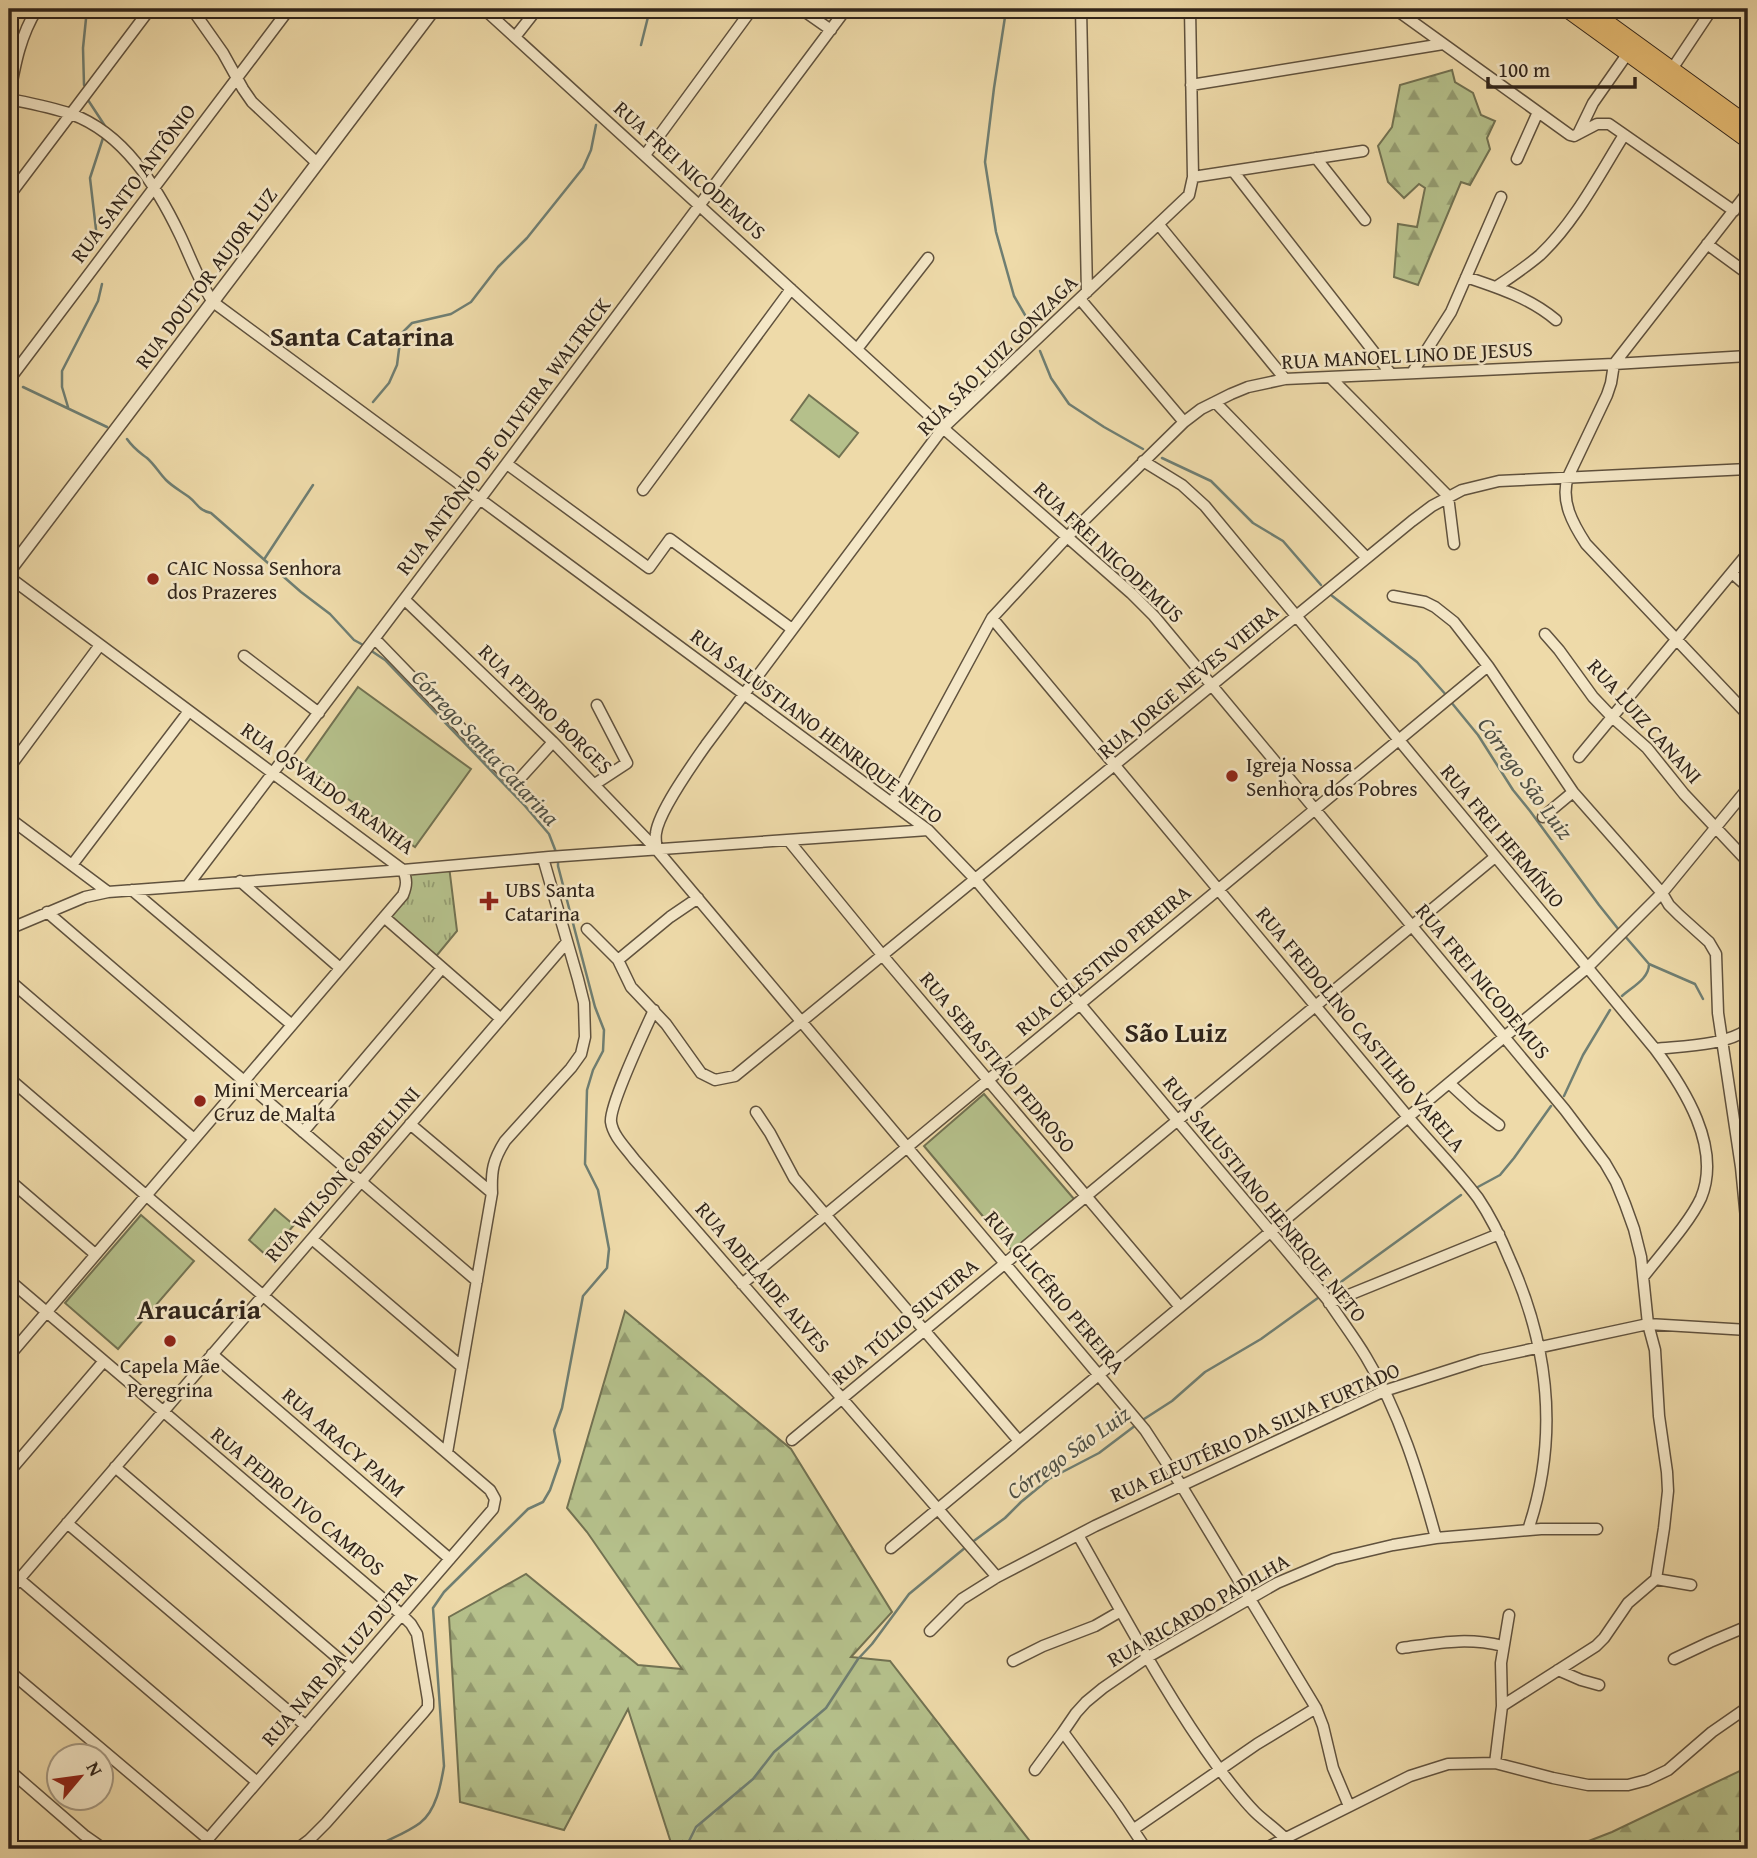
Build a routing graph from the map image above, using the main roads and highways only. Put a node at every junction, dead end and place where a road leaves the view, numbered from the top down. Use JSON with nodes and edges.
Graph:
{"nodes":[{"id":1,"x":1567,"y":9,"type":"edge"},
{"id":2,"x":1588,"y":9,"type":"edge"},
{"id":3,"x":1748,"y":125,"type":"edge"},
{"id":4,"x":1748,"y":140,"type":"edge"}],
"edges":[{"from":1,"to":4,"type":"main road"},
{"from":2,"to":3,"type":"main road"}]}
